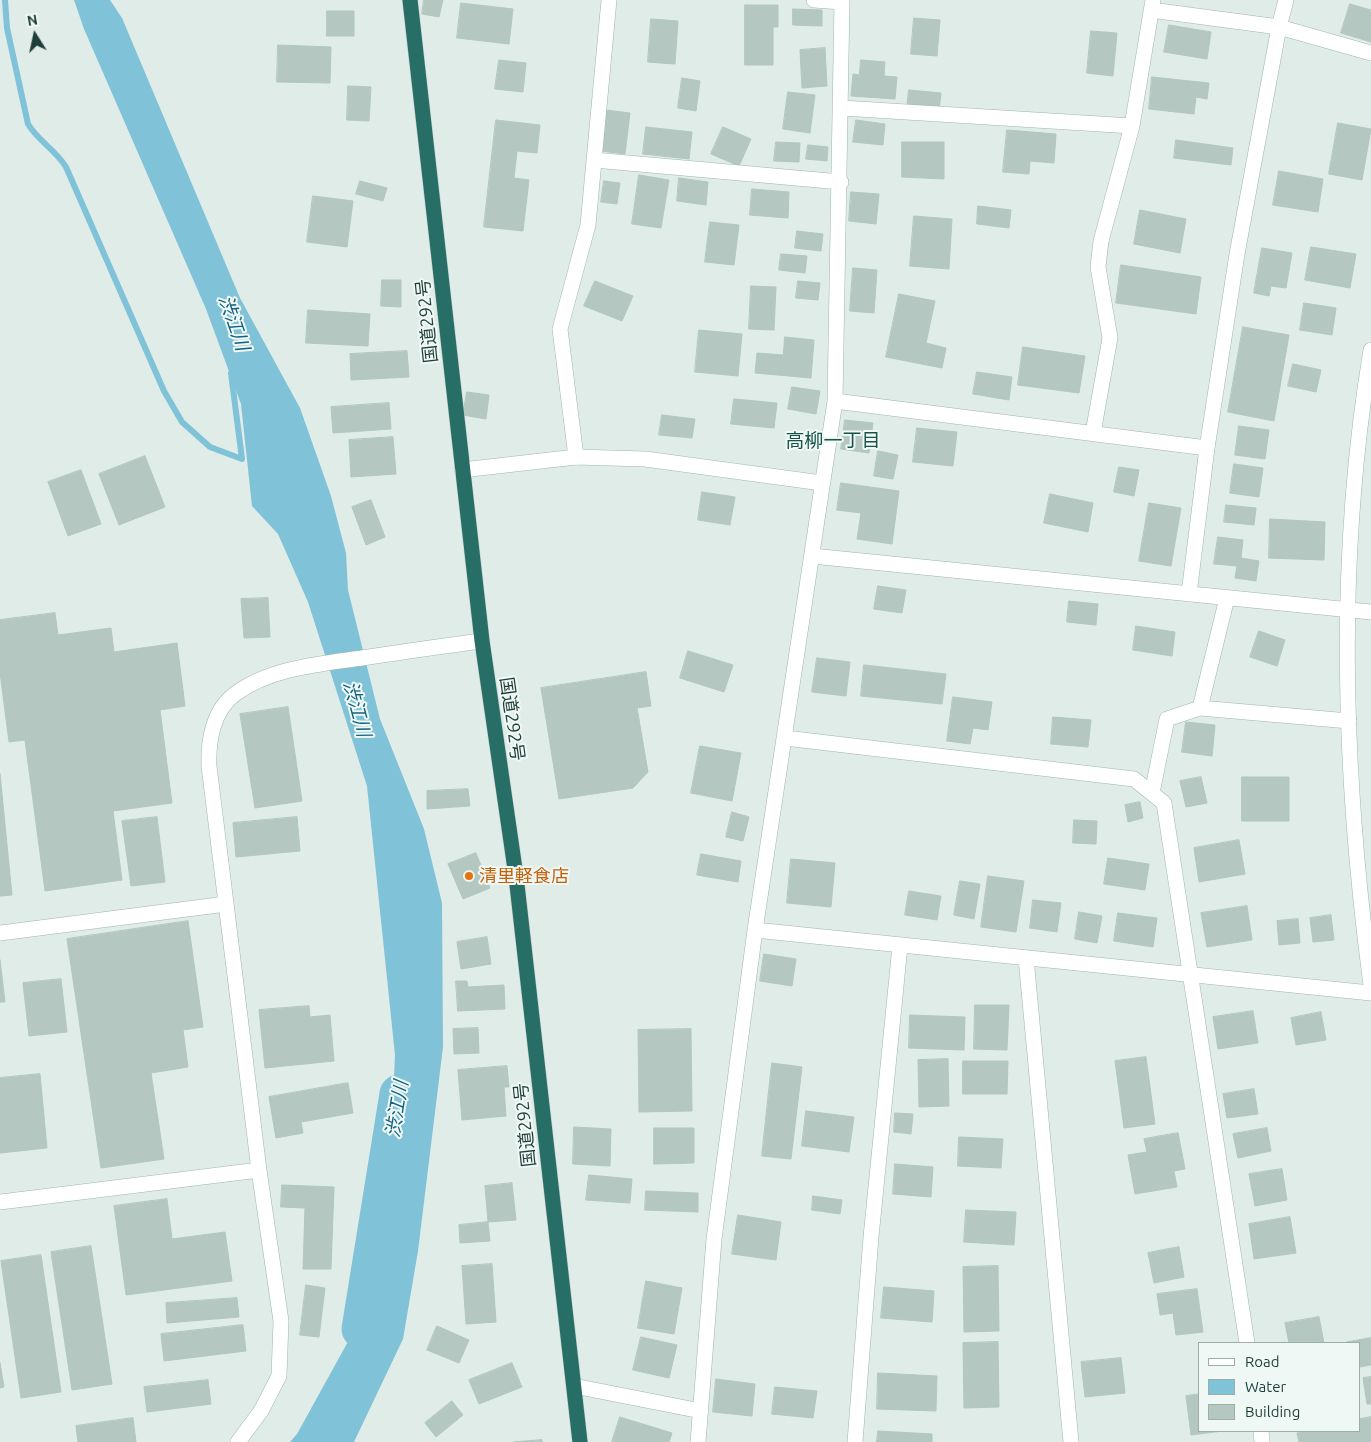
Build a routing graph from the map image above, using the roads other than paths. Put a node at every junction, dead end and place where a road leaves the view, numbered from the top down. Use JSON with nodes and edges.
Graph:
{"nodes":[{"id":1,"x":410,"y":0,"type":"edge"},
{"id":2,"x":609,"y":0,"type":"edge"},
{"id":3,"x":814,"y":0,"type":"edge"},
{"id":4,"x":1286,"y":0,"type":"edge"},
{"id":5,"x":842,"y":1,"type":"edge"},
{"id":6,"x":1152,"y":5,"type":"edge"},
{"id":7,"x":1279,"y":27,"type":"junction"},
{"id":8,"x":1371,"y":52,"type":"edge"},
{"id":9,"x":842,"y":108,"type":"junction"},
{"id":10,"x":1132,"y":126,"type":"junction"},
{"id":11,"x":594,"y":160,"type":"junction"},
{"id":12,"x":840,"y":182,"type":"junction"},
{"id":13,"x":1371,"y":350,"type":"edge"},
{"id":14,"x":835,"y":401,"type":"junction"},
{"id":15,"x":1093,"y":433,"type":"junction"},
{"id":16,"x":1207,"y":448,"type":"junction"},
{"id":17,"x":576,"y":457,"type":"junction"},
{"id":18,"x":462,"y":470,"type":"junction"},
{"id":19,"x":822,"y":483,"type":"junction"},
{"id":20,"x":812,"y":556,"type":"junction"},
{"id":21,"x":1190,"y":594,"type":"junction"},
{"id":22,"x":1227,"y":598,"type":"junction"},
{"id":23,"x":1347,"y":610,"type":"junction"},
{"id":24,"x":1371,"y":612,"type":"edge"},
{"id":25,"x":482,"y":641,"type":"junction"},
{"id":26,"x":1200,"y":708,"type":"junction"},
{"id":27,"x":1349,"y":721,"type":"junction"},
{"id":28,"x":785,"y":738,"type":"junction"},
{"id":29,"x":1152,"y":793,"type":"junction"},
{"id":30,"x":226,"y":904,"type":"junction"},
{"id":31,"x":755,"y":930,"type":"junction"},
{"id":32,"x":0,"y":933,"type":"edge"},
{"id":33,"x":900,"y":946,"type":"junction"},
{"id":34,"x":1026,"y":958,"type":"junction"},
{"id":35,"x":1190,"y":974,"type":"junction"},
{"id":36,"x":1371,"y":985,"type":"edge"},
{"id":37,"x":1371,"y":993,"type":"edge"},
{"id":38,"x":259,"y":1170,"type":"junction"},
{"id":39,"x":0,"y":1202,"type":"edge"},
{"id":40,"x":1247,"y":1342,"type":"edge"},
{"id":41,"x":574,"y":1386,"type":"junction"},
{"id":42,"x":701,"y":1411,"type":"junction"},
{"id":43,"x":238,"y":1442,"type":"edge"},
{"id":44,"x":580,"y":1442,"type":"edge"},
{"id":45,"x":698,"y":1442,"type":"edge"},
{"id":46,"x":855,"y":1442,"type":"edge"},
{"id":47,"x":1071,"y":1442,"type":"edge"}],
"edges":[{"from":1,"to":18,"type":"highway","name":"国道292号"},
{"from":2,"to":11,"type":"street"},
{"from":3,"to":5,"type":"street"},
{"from":4,"to":7,"type":"street"},
{"from":5,"to":9,"type":"street"},
{"from":6,"to":7,"type":"street"},
{"from":6,"to":10,"type":"street"},
{"from":7,"to":8,"type":"street"},
{"from":7,"to":16,"type":"street"},
{"from":9,"to":10,"type":"street"},
{"from":9,"to":12,"type":"street"},
{"from":10,"to":15,"type":"street"},
{"from":11,"to":12,"type":"street"},
{"from":11,"to":17,"type":"street"},
{"from":12,"to":14,"type":"street"},
{"from":13,"to":23,"type":"street"},
{"from":14,"to":15,"type":"street"},
{"from":14,"to":19,"type":"street"},
{"from":15,"to":16,"type":"street"},
{"from":16,"to":21,"type":"street"},
{"from":17,"to":18,"type":"street"},
{"from":17,"to":19,"type":"street"},
{"from":18,"to":25,"type":"highway","name":"国道292号"},
{"from":19,"to":20,"type":"street"},
{"from":20,"to":21,"type":"street"},
{"from":20,"to":28,"type":"street"},
{"from":21,"to":22,"type":"street"},
{"from":22,"to":23,"type":"street"},
{"from":22,"to":26,"type":"street"},
{"from":23,"to":24,"type":"street"},
{"from":23,"to":27,"type":"street"},
{"from":25,"to":30,"type":"street"},
{"from":25,"to":41,"type":"highway","name":"国道292号"},
{"from":26,"to":27,"type":"street"},
{"from":26,"to":29,"type":"street"},
{"from":27,"to":36,"type":"street"},
{"from":28,"to":29,"type":"street"},
{"from":28,"to":31,"type":"street"},
{"from":29,"to":35,"type":"street"},
{"from":30,"to":32,"type":"street"},
{"from":30,"to":38,"type":"street"},
{"from":31,"to":33,"type":"street"},
{"from":31,"to":42,"type":"street"},
{"from":33,"to":34,"type":"street"},
{"from":33,"to":46,"type":"street"},
{"from":34,"to":35,"type":"street"},
{"from":34,"to":47,"type":"street"},
{"from":35,"to":37,"type":"street"},
{"from":35,"to":40,"type":"street"},
{"from":38,"to":39,"type":"street"},
{"from":38,"to":43,"type":"street"},
{"from":41,"to":42,"type":"street"},
{"from":41,"to":44,"type":"highway","name":"国道292号"},
{"from":42,"to":45,"type":"street"}]}
